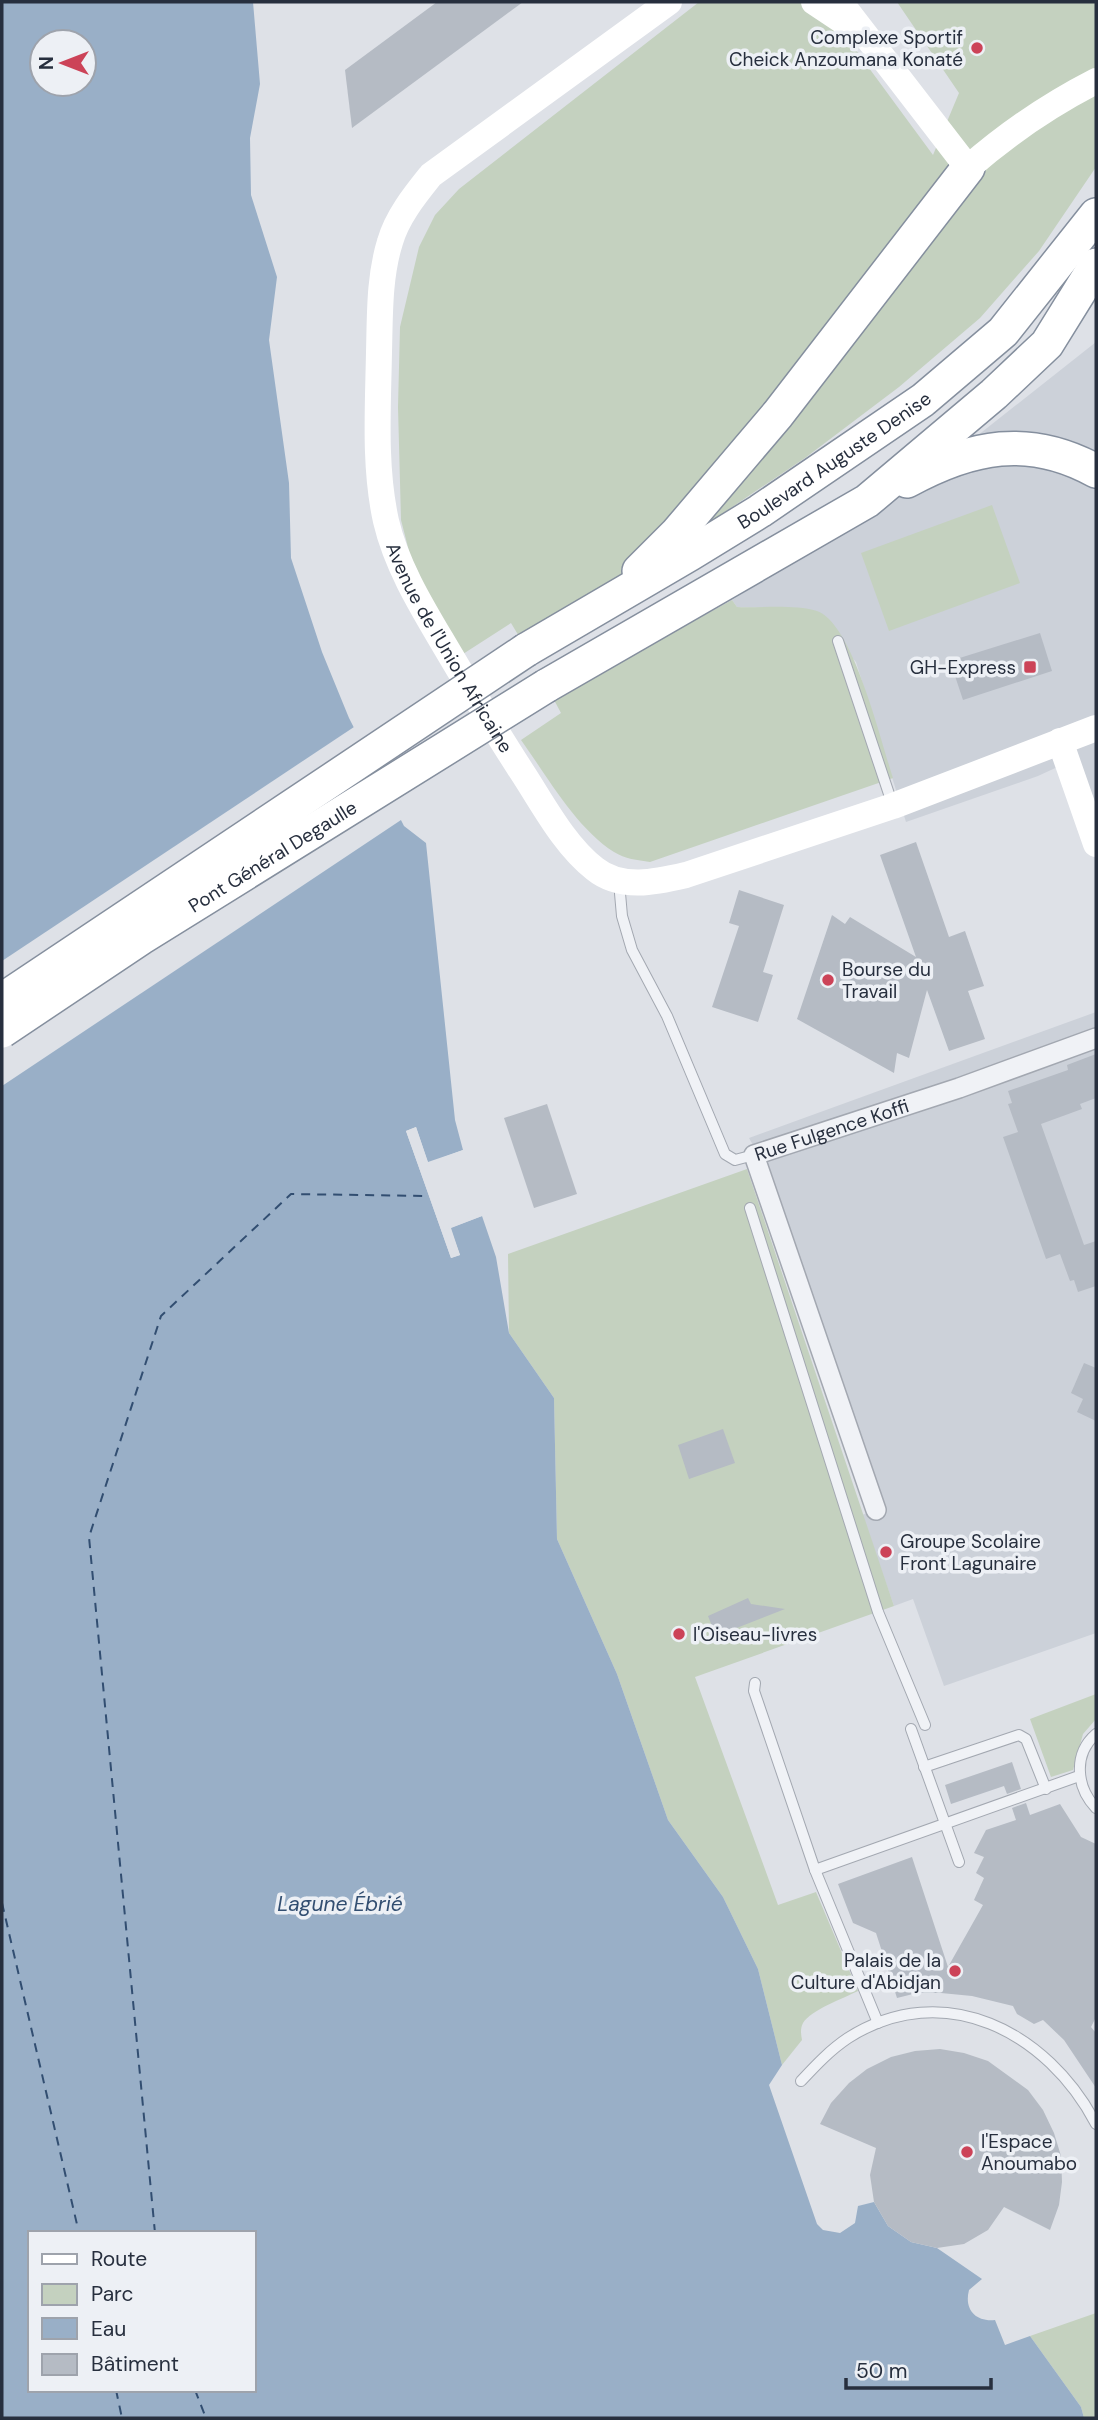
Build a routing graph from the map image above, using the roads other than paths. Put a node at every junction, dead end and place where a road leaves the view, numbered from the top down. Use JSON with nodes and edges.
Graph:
{"nodes":[{"id":1,"x":669,"y":2,"type":"edge"},
{"id":2,"x":814,"y":2,"type":"edge"},
{"id":3,"x":840,"y":2,"type":"edge"},
{"id":4,"x":640,"y":9,"type":"edge"},
{"id":5,"x":867,"y":39,"type":"junction"},
{"id":6,"x":1096,"y":81,"type":"edge"},
{"id":7,"x":968,"y":168,"type":"junction"},
{"id":8,"x":1096,"y":215,"type":"edge"},
{"id":9,"x":1096,"y":265,"type":"edge"},
{"id":10,"x":1096,"y":304,"type":"edge"},
{"id":11,"x":1047,"y":344,"type":"junction"},
{"id":12,"x":1096,"y":471,"type":"edge"},
{"id":13,"x":867,"y":501,"type":"junction"},
{"id":14,"x":605,"y":604,"type":"junction"},
{"id":15,"x":838,"y":641,"type":"dead end"},
{"id":16,"x":526,"y":650,"type":"joint"},
{"id":17,"x":1096,"y":728,"type":"edge"},
{"id":18,"x":1060,"y":741,"type":"junction"},
{"id":19,"x":893,"y":806,"type":"junction"},
{"id":20,"x":1096,"y":844,"type":"edge"},
{"id":21,"x":619,"y":881,"type":"junction"},
{"id":22,"x":2,"y":1000,"type":"edge"},
{"id":23,"x":2,"y":1031,"type":"edge"},
{"id":24,"x":1096,"y":1038,"type":"edge"},
{"id":25,"x":754,"y":1155,"type":"junction"},
{"id":26,"x":750,"y":1208,"type":"dead end"},
{"id":27,"x":876,"y":1510,"type":"dead end"},
{"id":28,"x":755,"y":1684,"type":"dead end"},
{"id":29,"x":925,"y":1725,"type":"dead end"},
{"id":30,"x":911,"y":1730,"type":"dead end"},
{"id":31,"x":1096,"y":1734,"type":"edge"},
{"id":32,"x":924,"y":1767,"type":"junction"},
{"id":33,"x":1079,"y":1776,"type":"junction"},
{"id":34,"x":1046,"y":1789,"type":"junction"},
{"id":35,"x":1096,"y":1808,"type":"edge"},
{"id":36,"x":944,"y":1825,"type":"junction"},
{"id":37,"x":958,"y":1861,"type":"dead end"},
{"id":38,"x":816,"y":1870,"type":"junction"},
{"id":39,"x":878,"y":2023,"type":"junction"},
{"id":40,"x":801,"y":2081,"type":"dead end"},
{"id":41,"x":1096,"y":2124,"type":"edge"}],
"edges":[{"from":1,"to":4,"type":"main road","name":"Avenue de l'Union Africaine"},
{"from":2,"to":5,"type":"main road"},
{"from":3,"to":5,"type":"main road"},
{"from":4,"to":21,"type":"main road","name":"Avenue de l'Union Africaine"},
{"from":5,"to":7,"type":"main road"},
{"from":6,"to":7,"type":"main road"},
{"from":7,"to":14,"type":"highway"},
{"from":8,"to":14,"type":"highway","name":"Boulevard Auguste Denise"},
{"from":9,"to":11,"type":"highway"},
{"from":10,"to":11,"type":"highway"},
{"from":11,"to":13,"type":"highway"},
{"from":12,"to":13,"type":"highway"},
{"from":13,"to":23,"type":"highway","name":"Pont Général Degaulle","bridge":true},
{"from":14,"to":16,"type":"highway","name":"Boulevard Auguste Denise"},
{"from":15,"to":19,"type":"lane"},
{"from":16,"to":22,"type":"highway","name":"Pont Général Degaulle","bridge":true},
{"from":17,"to":18,"type":"main road","name":"Avenue de l'Union Africaine"},
{"from":18,"to":19,"type":"main road","name":"Avenue de l'Union Africaine"},
{"from":18,"to":20,"type":"main road"},
{"from":19,"to":21,"type":"main road","name":"Avenue de l'Union Africaine"},
{"from":21,"to":25,"type":"lane","name":"Rue Fulgence Koffi"},
{"from":24,"to":25,"type":"street","name":"Rue Fulgence Koffi"},
{"from":25,"to":27,"type":"street"},
{"from":26,"to":29,"type":"lane"},
{"from":28,"to":38,"type":"lane"},
{"from":30,"to":32,"type":"lane"},
{"from":31,"to":33,"type":"lane"},
{"from":32,"to":34,"type":"lane"},
{"from":32,"to":36,"type":"lane"},
{"from":33,"to":34,"type":"lane"},
{"from":33,"to":35,"type":"lane"},
{"from":34,"to":36,"type":"lane"},
{"from":36,"to":37,"type":"lane"},
{"from":36,"to":38,"type":"lane"},
{"from":38,"to":39,"type":"lane"},
{"from":39,"to":40,"type":"lane"},
{"from":39,"to":41,"type":"lane"}]}
